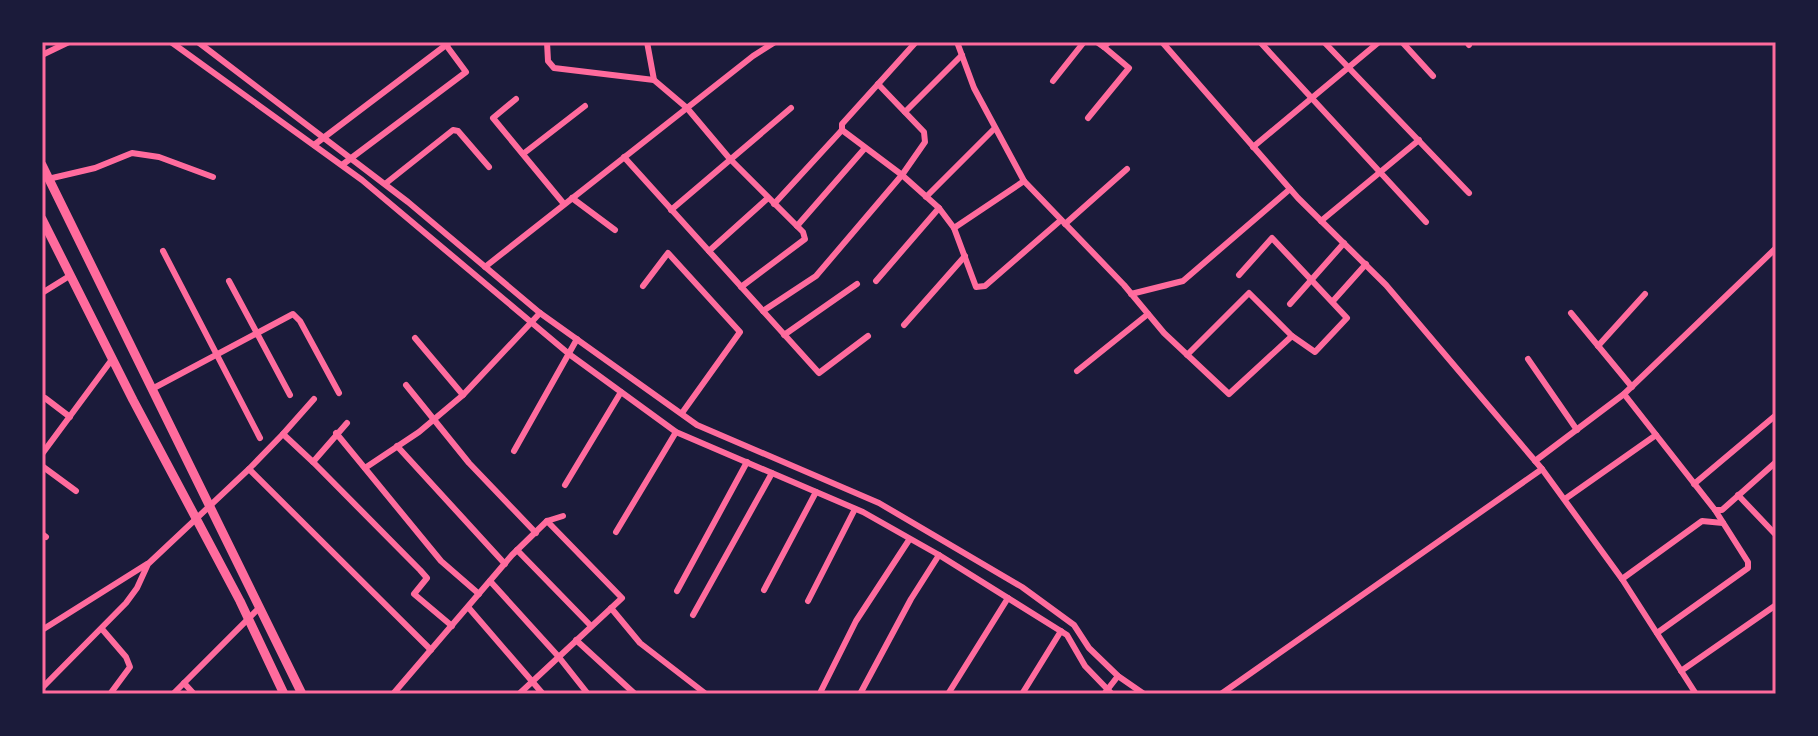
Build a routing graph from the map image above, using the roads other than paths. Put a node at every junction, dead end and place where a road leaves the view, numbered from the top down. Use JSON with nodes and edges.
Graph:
{"nodes":[{"id":1,"x":69,"y":42,"type":"edge"},
{"id":2,"x":171,"y":42,"type":"edge"},
{"id":3,"x":198,"y":42,"type":"edge"},
{"id":4,"x":547,"y":42,"type":"edge"},
{"id":5,"x":647,"y":42,"type":"edge"},
{"id":6,"x":775,"y":42,"type":"edge"},
{"id":7,"x":916,"y":42,"type":"edge"},
{"id":8,"x":957,"y":42,"type":"edge"},
{"id":9,"x":1084,"y":42,"type":"edge"},
{"id":10,"x":1097,"y":42,"type":"edge"},
{"id":11,"x":1162,"y":42,"type":"edge"},
{"id":12,"x":1260,"y":42,"type":"edge"},
{"id":13,"x":1324,"y":42,"type":"edge"},
{"id":14,"x":1379,"y":42,"type":"edge"},
{"id":15,"x":1402,"y":42,"type":"edge"},
{"id":16,"x":448,"y":44,"type":"edge"},
{"id":17,"x":1106,"y":45,"type":"edge"},
{"id":18,"x":42,"y":55,"type":"edge"},
{"id":19,"x":962,"y":55,"type":"junction"},
{"id":20,"x":1349,"y":68,"type":"junction"},
{"id":21,"x":1433,"y":76,"type":"dead end"},
{"id":22,"x":654,"y":80,"type":"junction"},
{"id":23,"x":1053,"y":81,"type":"dead end"},
{"id":24,"x":878,"y":84,"type":"junction"},
{"id":25,"x":516,"y":99,"type":"dead end"},
{"id":26,"x":1312,"y":100,"type":"junction"},
{"id":27,"x":585,"y":106,"type":"dead end"},
{"id":28,"x":687,"y":108,"type":"junction"},
{"id":29,"x":791,"y":108,"type":"dead end"},
{"id":30,"x":905,"y":112,"type":"junction"},
{"id":31,"x":1088,"y":118,"type":"dead end"},
{"id":32,"x":995,"y":128,"type":"junction"},
{"id":33,"x":842,"y":130,"type":"junction"},
{"id":34,"x":322,"y":138,"type":"junction"},
{"id":35,"x":1419,"y":140,"type":"junction"},
{"id":36,"x":314,"y":145,"type":"junction"},
{"id":37,"x":1253,"y":147,"type":"junction"},
{"id":38,"x":865,"y":148,"type":"junction"},
{"id":39,"x":523,"y":154,"type":"junction"},
{"id":40,"x":624,"y":157,"type":"junction"},
{"id":41,"x":351,"y":159,"type":"junction"},
{"id":42,"x":730,"y":159,"type":"junction"},
{"id":43,"x":42,"y":165,"type":"edge"},
{"id":44,"x":342,"y":165,"type":"junction"},
{"id":45,"x":489,"y":167,"type":"dead end"},
{"id":46,"x":1127,"y":169,"type":"dead end"},
{"id":47,"x":1380,"y":173,"type":"junction"},
{"id":48,"x":902,"y":175,"type":"junction"},
{"id":49,"x":213,"y":177,"type":"dead end"},
{"id":50,"x":48,"y":179,"type":"junction"},
{"id":51,"x":1024,"y":181,"type":"junction"},
{"id":52,"x":385,"y":184,"type":"junction"},
{"id":53,"x":1290,"y":189,"type":"junction"},
{"id":54,"x":1469,"y":193,"type":"dead end"},
{"id":55,"x":926,"y":197,"type":"junction"},
{"id":56,"x":572,"y":198,"type":"junction"},
{"id":57,"x":771,"y":201,"type":"junction"},
{"id":58,"x":564,"y":204,"type":"junction"},
{"id":59,"x":939,"y":208,"type":"junction"},
{"id":60,"x":671,"y":210,"type":"junction"},
{"id":61,"x":42,"y":219,"type":"edge"},
{"id":62,"x":1321,"y":221,"type":"junction"},
{"id":63,"x":1063,"y":222,"type":"junction"},
{"id":64,"x":1426,"y":222,"type":"dead end"},
{"id":65,"x":797,"y":226,"type":"junction"},
{"id":66,"x":954,"y":228,"type":"junction"},
{"id":67,"x":615,"y":230,"type":"dead end"},
{"id":68,"x":1344,"y":243,"type":"junction"},
{"id":69,"x":1776,"y":248,"type":"edge"},
{"id":70,"x":163,"y":251,"type":"dead end"},
{"id":71,"x":709,"y":251,"type":"junction"},
{"id":72,"x":965,"y":256,"type":"junction"},
{"id":73,"x":1366,"y":264,"type":"junction"},
{"id":74,"x":485,"y":267,"type":"junction"},
{"id":75,"x":71,"y":275,"type":"junction"},
{"id":76,"x":1239,"y":275,"type":"dead end"},
{"id":77,"x":1312,"y":280,"type":"junction"},
{"id":78,"x":229,"y":281,"type":"dead end"},
{"id":79,"x":876,"y":281,"type":"dead end"},
{"id":80,"x":857,"y":284,"type":"dead end"},
{"id":81,"x":643,"y":286,"type":"dead end"},
{"id":82,"x":741,"y":287,"type":"junction"},
{"id":83,"x":42,"y":293,"type":"edge"},
{"id":84,"x":1131,"y":294,"type":"junction"},
{"id":85,"x":1645,"y":294,"type":"dead end"},
{"id":86,"x":1333,"y":301,"type":"junction"},
{"id":87,"x":1290,"y":304,"type":"dead end"},
{"id":88,"x":763,"y":311,"type":"junction"},
{"id":89,"x":540,"y":313,"type":"junction"},
{"id":90,"x":1571,"y":313,"type":"dead end"},
{"id":91,"x":1148,"y":314,"type":"junction"},
{"id":92,"x":531,"y":323,"type":"junction"},
{"id":93,"x":904,"y":325,"type":"dead end"},
{"id":94,"x":257,"y":333,"type":"junction"},
{"id":95,"x":784,"y":335,"type":"junction"},
{"id":96,"x":868,"y":336,"type":"dead end"},
{"id":97,"x":1292,"y":336,"type":"junction"},
{"id":98,"x":415,"y":338,"type":"dead end"},
{"id":99,"x":577,"y":339,"type":"junction"},
{"id":100,"x":1598,"y":346,"type":"junction"},
{"id":101,"x":215,"y":354,"type":"junction"},
{"id":102,"x":569,"y":354,"type":"junction"},
{"id":103,"x":1187,"y":355,"type":"junction"},
{"id":104,"x":113,"y":358,"type":"junction"},
{"id":105,"x":1528,"y":359,"type":"dead end"},
{"id":106,"x":1077,"y":371,"type":"dead end"},
{"id":107,"x":406,"y":385,"type":"dead end"},
{"id":108,"x":1632,"y":387,"type":"junction"},
{"id":109,"x":152,"y":389,"type":"junction"},
{"id":110,"x":621,"y":392,"type":"junction"},
{"id":111,"x":339,"y":393,"type":"dead end"},
{"id":112,"x":1624,"y":394,"type":"junction"},
{"id":113,"x":290,"y":395,"type":"dead end"},
{"id":114,"x":463,"y":395,"type":"junction"},
{"id":115,"x":45,"y":398,"type":"dead end"},
{"id":116,"x":314,"y":399,"type":"dead end"},
{"id":117,"x":682,"y":413,"type":"junction"},
{"id":118,"x":1776,"y":415,"type":"edge"},
{"id":119,"x":70,"y":417,"type":"junction"},
{"id":120,"x":434,"y":419,"type":"junction"},
{"id":121,"x":347,"y":423,"type":"dead end"},
{"id":122,"x":1577,"y":430,"type":"junction"},
{"id":123,"x":676,"y":432,"type":"junction"},
{"id":124,"x":336,"y":433,"type":"junction"},
{"id":125,"x":283,"y":434,"type":"junction"},
{"id":126,"x":1656,"y":435,"type":"junction"},
{"id":127,"x":260,"y":438,"type":"dead end"},
{"id":128,"x":397,"y":446,"type":"junction"},
{"id":129,"x":514,"y":451,"type":"dead end"},
{"id":130,"x":42,"y":454,"type":"edge"},
{"id":131,"x":1535,"y":461,"type":"junction"},
{"id":132,"x":313,"y":462,"type":"junction"},
{"id":133,"x":747,"y":462,"type":"junction"},
{"id":134,"x":1776,"y":462,"type":"edge"},
{"id":135,"x":42,"y":466,"type":"edge"},
{"id":136,"x":365,"y":468,"type":"junction"},
{"id":137,"x":249,"y":469,"type":"junction"},
{"id":138,"x":1542,"y":469,"type":"junction"},
{"id":139,"x":772,"y":473,"type":"junction"},
{"id":140,"x":1694,"y":484,"type":"junction"},
{"id":141,"x":565,"y":485,"type":"dead end"},
{"id":142,"x":76,"y":491,"type":"dead end"},
{"id":143,"x":816,"y":492,"type":"junction"},
{"id":144,"x":1738,"y":495,"type":"junction"},
{"id":145,"x":1565,"y":499,"type":"junction"},
{"id":146,"x":208,"y":505,"type":"junction"},
{"id":147,"x":855,"y":509,"type":"junction"},
{"id":148,"x":1715,"y":510,"type":"junction"},
{"id":149,"x":563,"y":516,"type":"dead end"},
{"id":150,"x":194,"y":519,"type":"junction"},
{"id":151,"x":547,"y":521,"type":"junction"},
{"id":152,"x":1723,"y":523,"type":"junction"},
{"id":153,"x":616,"y":532,"type":"dead end"},
{"id":154,"x":536,"y":533,"type":"junction"},
{"id":155,"x":1776,"y":535,"type":"edge"},
{"id":156,"x":909,"y":540,"type":"junction"},
{"id":157,"x":517,"y":550,"type":"junction"},
{"id":158,"x":939,"y":555,"type":"junction"},
{"id":159,"x":148,"y":564,"type":"junction"},
{"id":160,"x":505,"y":564,"type":"junction"},
{"id":161,"x":1622,"y":579,"type":"junction"},
{"id":162,"x":490,"y":581,"type":"junction"},
{"id":163,"x":764,"y":590,"type":"dead end"},
{"id":164,"x":677,"y":591,"type":"dead end"},
{"id":165,"x":479,"y":594,"type":"junction"},
{"id":166,"x":1008,"y":598,"type":"junction"},
{"id":167,"x":808,"y":601,"type":"dead end"},
{"id":168,"x":1776,"y":605,"type":"edge"},
{"id":169,"x":260,"y":607,"type":"junction"},
{"id":170,"x":468,"y":607,"type":"junction"},
{"id":171,"x":611,"y":608,"type":"junction"},
{"id":172,"x":693,"y":615,"type":"dead end"},
{"id":173,"x":247,"y":618,"type":"junction"},
{"id":174,"x":452,"y":626,"type":"junction"},
{"id":175,"x":591,"y":626,"type":"junction"},
{"id":176,"x":102,"y":629,"type":"junction"},
{"id":177,"x":42,"y":630,"type":"edge"},
{"id":178,"x":1061,"y":631,"type":"junction"},
{"id":179,"x":1657,"y":633,"type":"junction"},
{"id":180,"x":576,"y":640,"type":"junction"},
{"id":181,"x":431,"y":650,"type":"junction"},
{"id":182,"x":558,"y":656,"type":"junction"},
{"id":183,"x":1681,"y":671,"type":"junction"},
{"id":184,"x":42,"y":674,"type":"edge"},
{"id":185,"x":1118,"y":676,"type":"junction"},
{"id":186,"x":49,"y":681,"type":"junction"},
{"id":187,"x":532,"y":681,"type":"junction"},
{"id":188,"x":184,"y":683,"type":"junction"},
{"id":189,"x":42,"y":688,"type":"edge"},
{"id":190,"x":821,"y":691,"type":"dead end"},
{"id":191,"x":1107,"y":693,"type":"edge"},
{"id":192,"x":110,"y":694,"type":"edge"},
{"id":193,"x":173,"y":694,"type":"edge"},
{"id":194,"x":194,"y":694,"type":"edge"},
{"id":195,"x":284,"y":694,"type":"edge"},
{"id":196,"x":302,"y":694,"type":"edge"},
{"id":197,"x":393,"y":694,"type":"edge"},
{"id":198,"x":519,"y":694,"type":"edge"},
{"id":199,"x":543,"y":694,"type":"edge"},
{"id":200,"x":588,"y":694,"type":"edge"},
{"id":201,"x":635,"y":694,"type":"edge"},
{"id":202,"x":706,"y":694,"type":"edge"},
{"id":203,"x":860,"y":694,"type":"edge"},
{"id":204,"x":948,"y":694,"type":"edge"},
{"id":205,"x":1022,"y":694,"type":"edge"},
{"id":206,"x":1144,"y":694,"type":"edge"},
{"id":207,"x":1221,"y":694,"type":"edge"},
{"id":208,"x":1696,"y":694,"type":"edge"}],
"edges":[{"from":1,"to":18,"type":"street"},
{"from":2,"to":36,"type":"street"},
{"from":3,"to":34,"type":"street"},
{"from":4,"to":22,"type":"street"},
{"from":5,"to":22,"type":"street"},
{"from":6,"to":28,"type":"street"},
{"from":7,"to":24,"type":"street"},
{"from":8,"to":19,"type":"street"},
{"from":9,"to":23,"type":"street"},
{"from":10,"to":17,"type":"street"},
{"from":11,"to":37,"type":"street"},
{"from":12,"to":26,"type":"street"},
{"from":13,"to":20,"type":"street"},
{"from":14,"to":20,"type":"street"},
{"from":15,"to":21,"type":"street"},
{"from":16,"to":34,"type":"street"},
{"from":16,"to":41,"type":"street"},
{"from":17,"to":31,"type":"street"},
{"from":19,"to":30,"type":"street"},
{"from":19,"to":32,"type":"street"},
{"from":20,"to":26,"type":"street"},
{"from":20,"to":35,"type":"street"},
{"from":22,"to":28,"type":"street"},
{"from":24,"to":30,"type":"street"},
{"from":24,"to":33,"type":"street"},
{"from":25,"to":39,"type":"street"},
{"from":26,"to":37,"type":"street"},
{"from":26,"to":47,"type":"street"},
{"from":27,"to":39,"type":"street"},
{"from":28,"to":40,"type":"street"},
{"from":28,"to":42,"type":"street"},
{"from":29,"to":42,"type":"street"},
{"from":30,"to":48,"type":"street"},
{"from":32,"to":51,"type":"street"},
{"from":32,"to":55,"type":"street"},
{"from":33,"to":38,"type":"street"},
{"from":33,"to":57,"type":"street"},
{"from":34,"to":36,"type":"street"},
{"from":34,"to":41,"type":"street"},
{"from":35,"to":47,"type":"street"},
{"from":35,"to":54,"type":"street"},
{"from":36,"to":44,"type":"street"},
{"from":37,"to":53,"type":"street"},
{"from":38,"to":48,"type":"street"},
{"from":38,"to":65,"type":"street"},
{"from":39,"to":58,"type":"street"},
{"from":40,"to":56,"type":"street"},
{"from":40,"to":60,"type":"street"},
{"from":41,"to":44,"type":"street"},
{"from":41,"to":52,"type":"street"},
{"from":42,"to":57,"type":"street"},
{"from":42,"to":60,"type":"street"},
{"from":43,"to":50,"type":"main road"},
{"from":44,"to":92,"type":"street"},
{"from":45,"to":52,"type":"street"},
{"from":46,"to":63,"type":"street"},
{"from":47,"to":62,"type":"street"},
{"from":47,"to":64,"type":"street"},
{"from":48,"to":55,"type":"street"},
{"from":48,"to":88,"type":"street"},
{"from":49,"to":50,"type":"street"},
{"from":50,"to":109,"type":"main road"},
{"from":51,"to":63,"type":"street"},
{"from":51,"to":66,"type":"street"},
{"from":52,"to":74,"type":"street"},
{"from":53,"to":62,"type":"street"},
{"from":53,"to":84,"type":"street"},
{"from":55,"to":59,"type":"street"},
{"from":56,"to":58,"type":"street"},
{"from":56,"to":67,"type":"street"},
{"from":57,"to":65,"type":"street"},
{"from":57,"to":71,"type":"street"},
{"from":58,"to":74,"type":"street"},
{"from":59,"to":66,"type":"street"},
{"from":59,"to":79,"type":"street"},
{"from":60,"to":71,"type":"street"},
{"from":61,"to":75,"type":"main road"},
{"from":62,"to":68,"type":"street"},
{"from":63,"to":72,"type":"street"},
{"from":63,"to":84,"type":"street"},
{"from":65,"to":82,"type":"street"},
{"from":66,"to":72,"type":"street"},
{"from":68,"to":73,"type":"street"},
{"from":68,"to":77,"type":"street"},
{"from":69,"to":108,"type":"street"},
{"from":70,"to":101,"type":"street"},
{"from":71,"to":82,"type":"street"},
{"from":72,"to":93,"type":"street"},
{"from":73,"to":86,"type":"street"},
{"from":73,"to":131,"type":"street"},
{"from":74,"to":89,"type":"street"},
{"from":75,"to":83,"type":"street"},
{"from":75,"to":104,"type":"main road"},
{"from":76,"to":77,"type":"street"},
{"from":77,"to":86,"type":"street"},
{"from":77,"to":87,"type":"street"},
{"from":78,"to":94,"type":"street"},
{"from":80,"to":95,"type":"street"},
{"from":81,"to":117,"type":"street"},
{"from":82,"to":88,"type":"street"},
{"from":84,"to":91,"type":"street"},
{"from":85,"to":100,"type":"street"},
{"from":86,"to":97,"type":"street"},
{"from":88,"to":95,"type":"street"},
{"from":89,"to":92,"type":"street"},
{"from":89,"to":99,"type":"street"},
{"from":90,"to":100,"type":"street"},
{"from":91,"to":103,"type":"street"},
{"from":91,"to":106,"type":"street"},
{"from":92,"to":102,"type":"street"},
{"from":92,"to":114,"type":"street"},
{"from":94,"to":101,"type":"street"},
{"from":94,"to":111,"type":"street"},
{"from":94,"to":113,"type":"street"},
{"from":95,"to":96,"type":"street"},
{"from":97,"to":103,"type":"street"},
{"from":97,"to":103,"type":"street"},
{"from":98,"to":114,"type":"street"},
{"from":99,"to":102,"type":"street"},
{"from":99,"to":117,"type":"street"},
{"from":100,"to":108,"type":"street"},
{"from":101,"to":109,"type":"street"},
{"from":101,"to":127,"type":"street"},
{"from":102,"to":110,"type":"street"},
{"from":102,"to":129,"type":"street"},
{"from":104,"to":119,"type":"street"},
{"from":104,"to":150,"type":"main road"},
{"from":105,"to":122,"type":"street"},
{"from":107,"to":120,"type":"street"},
{"from":108,"to":112,"type":"street"},
{"from":109,"to":146,"type":"main road"},
{"from":110,"to":123,"type":"street"},
{"from":110,"to":141,"type":"street"},
{"from":112,"to":122,"type":"street"},
{"from":112,"to":126,"type":"street"},
{"from":114,"to":120,"type":"street"},
{"from":115,"to":119,"type":"street"},
{"from":116,"to":125,"type":"street"},
{"from":117,"to":185,"type":"street"},
{"from":118,"to":140,"type":"street"},
{"from":119,"to":130,"type":"street"},
{"from":120,"to":128,"type":"street"},
{"from":120,"to":154,"type":"street"},
{"from":121,"to":124,"type":"street"},
{"from":122,"to":131,"type":"street"},
{"from":123,"to":133,"type":"street"},
{"from":123,"to":153,"type":"street"},
{"from":124,"to":132,"type":"street"},
{"from":124,"to":136,"type":"street"},
{"from":125,"to":132,"type":"street"},
{"from":125,"to":137,"type":"street"},
{"from":126,"to":140,"type":"street"},
{"from":126,"to":145,"type":"street"},
{"from":128,"to":136,"type":"street"},
{"from":128,"to":160,"type":"street"},
{"from":131,"to":138,"type":"street"},
{"from":132,"to":174,"type":"street"},
{"from":133,"to":139,"type":"street"},
{"from":133,"to":164,"type":"street"},
{"from":134,"to":144,"type":"street"},
{"from":135,"to":142,"type":"street"},
{"from":136,"to":165,"type":"street"},
{"from":137,"to":146,"type":"street"},
{"from":137,"to":181,"type":"street"},
{"from":138,"to":145,"type":"street"},
{"from":138,"to":207,"type":"street"},
{"from":139,"to":143,"type":"street"},
{"from":139,"to":172,"type":"street"},
{"from":140,"to":148,"type":"street"},
{"from":143,"to":147,"type":"street"},
{"from":143,"to":163,"type":"street"},
{"from":144,"to":148,"type":"street"},
{"from":144,"to":155,"type":"street"},
{"from":145,"to":161,"type":"street"},
{"from":146,"to":150,"type":"street"},
{"from":146,"to":169,"type":"main road"},
{"from":147,"to":156,"type":"street"},
{"from":147,"to":167,"type":"street"},
{"from":148,"to":152,"type":"street"},
{"from":149,"to":151,"type":"street"},
{"from":150,"to":159,"type":"street"},
{"from":150,"to":173,"type":"main road"},
{"from":151,"to":154,"type":"street"},
{"from":151,"to":171,"type":"street"},
{"from":152,"to":161,"type":"street"},
{"from":152,"to":179,"type":"street"},
{"from":154,"to":157,"type":"street"},
{"from":156,"to":158,"type":"street"},
{"from":156,"to":190,"type":"street"},
{"from":157,"to":160,"type":"street"},
{"from":157,"to":175,"type":"street"},
{"from":158,"to":166,"type":"street"},
{"from":158,"to":203,"type":"street"},
{"from":159,"to":176,"type":"street"},
{"from":159,"to":177,"type":"street"},
{"from":160,"to":162,"type":"street"},
{"from":161,"to":179,"type":"street"},
{"from":162,"to":165,"type":"street"},
{"from":162,"to":182,"type":"street"},
{"from":165,"to":170,"type":"street"},
{"from":166,"to":178,"type":"street"},
{"from":166,"to":204,"type":"street"},
{"from":168,"to":183,"type":"street"},
{"from":169,"to":173,"type":"street"},
{"from":169,"to":196,"type":"main road"},
{"from":170,"to":174,"type":"street"},
{"from":170,"to":187,"type":"street"},
{"from":171,"to":175,"type":"street"},
{"from":171,"to":202,"type":"street"},
{"from":173,"to":188,"type":"street"},
{"from":173,"to":195,"type":"main road"},
{"from":174,"to":181,"type":"street"},
{"from":175,"to":180,"type":"street"},
{"from":176,"to":186,"type":"street"},
{"from":176,"to":192,"type":"street"},
{"from":178,"to":191,"type":"street"},
{"from":178,"to":205,"type":"street"},
{"from":179,"to":183,"type":"street"},
{"from":180,"to":182,"type":"street"},
{"from":180,"to":201,"type":"street"},
{"from":181,"to":197,"type":"street"},
{"from":182,"to":187,"type":"street"},
{"from":182,"to":200,"type":"street"},
{"from":183,"to":208,"type":"street"},
{"from":184,"to":186,"type":"street"},
{"from":185,"to":191,"type":"street"},
{"from":185,"to":206,"type":"street"},
{"from":186,"to":189,"type":"street"},
{"from":187,"to":198,"type":"street"},
{"from":187,"to":199,"type":"street"},
{"from":188,"to":193,"type":"street"},
{"from":188,"to":194,"type":"street"}]}
